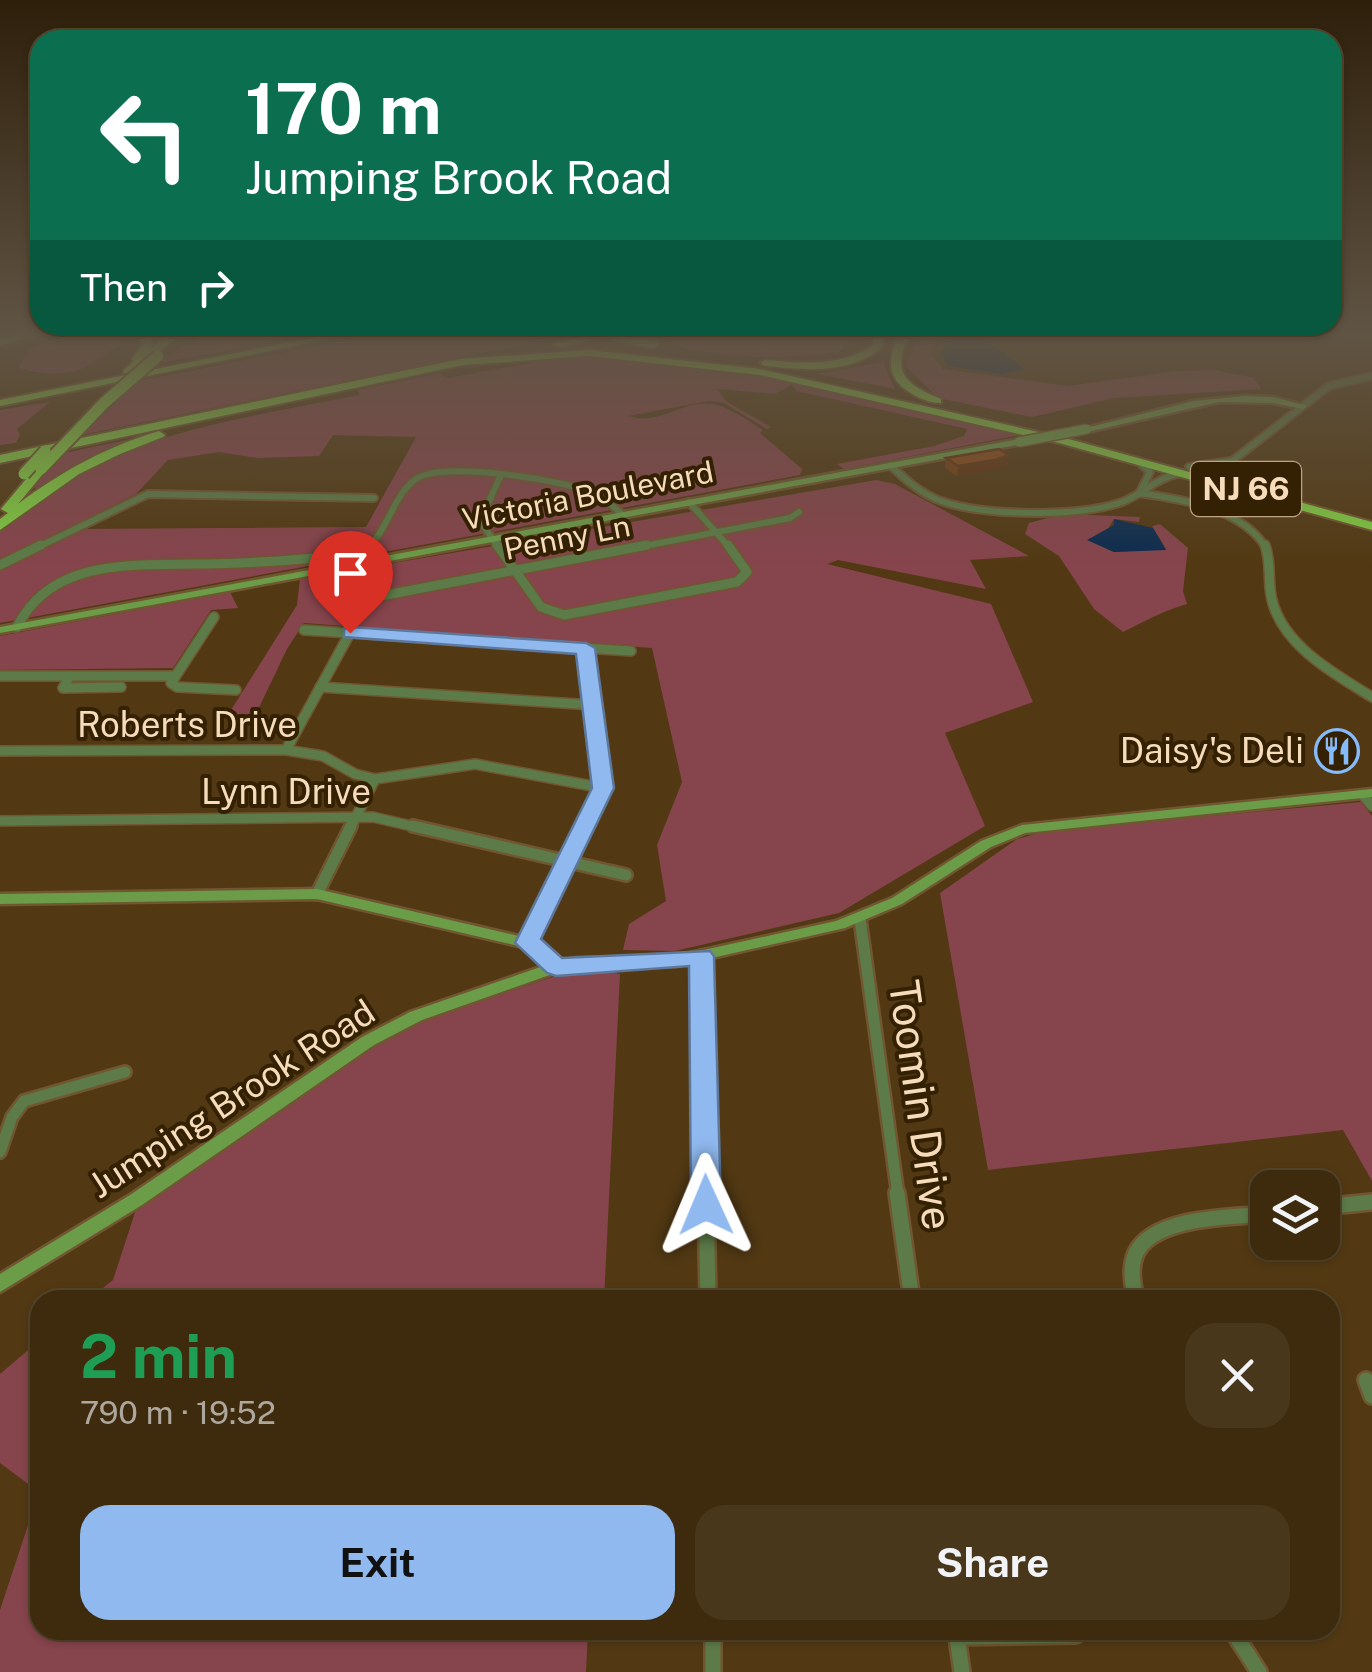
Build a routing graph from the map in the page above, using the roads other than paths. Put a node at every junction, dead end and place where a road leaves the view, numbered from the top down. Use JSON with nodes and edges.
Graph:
{"nodes":[{"id":1,"x":95,"y":409,"type":"edge"},
{"id":2,"x":100,"y":409,"type":"edge"},
{"id":3,"x":234,"y":409,"type":"edge"},
{"id":4,"x":246,"y":409,"type":"edge"},
{"id":5,"x":930,"y":409,"type":"edge"},
{"id":6,"x":959,"y":409,"type":"edge"},
{"id":7,"x":969,"y":409,"type":"edge"},
{"id":8,"x":1173,"y":409,"type":"edge"},
{"id":9,"x":1298,"y":409,"type":"edge"},
{"id":10,"x":1088,"y":435,"type":"junction"},
{"id":11,"x":1120,"y":455,"type":"junction"},
{"id":12,"x":0,"y":460,"type":"edge"},
{"id":13,"x":1232,"y":460,"type":"junction"},
{"id":14,"x":890,"y":466,"type":"junction"},
{"id":15,"x":1188,"y":470,"type":"junction"},
{"id":16,"x":500,"y":476,"type":"junction"},
{"id":17,"x":1245,"y":482,"type":"junction"},
{"id":18,"x":1139,"y":493,"type":"junction"},
{"id":19,"x":374,"y":498,"type":"dead end"},
{"id":20,"x":0,"y":500,"type":"edge"},
{"id":21,"x":689,"y":502,"type":"junction"},
{"id":22,"x":799,"y":512,"type":"dead end"},
{"id":23,"x":623,"y":515,"type":"junction"},
{"id":24,"x":0,"y":517,"type":"edge"},
{"id":25,"x":1372,"y":523,"type":"edge"},
{"id":26,"x":0,"y":526,"type":"edge"},
{"id":27,"x":717,"y":533,"type":"junction"},
{"id":28,"x":494,"y":539,"type":"junction"},
{"id":29,"x":0,"y":565,"type":"edge"},
{"id":30,"x":516,"y":571,"type":"junction"},
{"id":31,"x":344,"y":609,"type":"dead end"},
{"id":32,"x":214,"y":616,"type":"dead end"},
{"id":33,"x":17,"y":627,"type":"junction"},
{"id":34,"x":0,"y":630,"type":"edge"},
{"id":35,"x":304,"y":630,"type":"dead end"},
{"id":36,"x":350,"y":633,"type":"junction"},
{"id":37,"x":586,"y":648,"type":"junction"},
{"id":38,"x":631,"y":651,"type":"dead end"},
{"id":39,"x":0,"y":676,"type":"edge"},
{"id":40,"x":70,"y":676,"type":"junction"},
{"id":41,"x":174,"y":676,"type":"junction"},
{"id":42,"x":121,"y":687,"type":"dead end"},
{"id":43,"x":320,"y":688,"type":"junction"},
{"id":44,"x":236,"y":690,"type":"dead end"},
{"id":45,"x":1371,"y":696,"type":"edge"},
{"id":46,"x":593,"y":705,"type":"junction"},
{"id":47,"x":286,"y":750,"type":"junction"},
{"id":48,"x":0,"y":752,"type":"edge"},
{"id":49,"x":375,"y":779,"type":"junction"},
{"id":50,"x":603,"y":788,"type":"junction"},
{"id":51,"x":1369,"y":797,"type":"edge"},
{"id":52,"x":356,"y":817,"type":"junction"},
{"id":53,"x":0,"y":821,"type":"edge"},
{"id":54,"x":569,"y":862,"type":"junction"},
{"id":55,"x":626,"y":875,"type":"dead end"},
{"id":56,"x":318,"y":894,"type":"junction"},
{"id":57,"x":0,"y":899,"type":"edge"},
{"id":58,"x":860,"y":918,"type":"junction"},
{"id":59,"x":527,"y":943,"type":"junction"},
{"id":60,"x":701,"y":956,"type":"junction"},
{"id":61,"x":556,"y":967,"type":"junction"},
{"id":62,"x":125,"y":1072,"type":"dead end"},
{"id":63,"x":0,"y":1152,"type":"edge"},
{"id":64,"x":1372,"y":1202,"type":"edge"},
{"id":65,"x":1340,"y":1205,"type":"edge"},
{"id":66,"x":1250,"y":1216,"type":"edge"},
{"id":67,"x":0,"y":1284,"type":"edge"},
{"id":68,"x":708,"y":1290,"type":"edge"},
{"id":69,"x":911,"y":1290,"type":"edge"},
{"id":70,"x":1133,"y":1290,"type":"edge"},
{"id":71,"x":1366,"y":1380,"type":"dead end"},
{"id":72,"x":1372,"y":1396,"type":"edge"},
{"id":73,"x":712,"y":1640,"type":"edge"},
{"id":74,"x":957,"y":1640,"type":"edge"},
{"id":75,"x":1238,"y":1640,"type":"edge"},
{"id":76,"x":713,"y":1672,"type":"edge"},
{"id":77,"x":962,"y":1672,"type":"edge"},
{"id":78,"x":1258,"y":1672,"type":"edge"}],
"edges":[{"from":1,"to":20,"type":"highway","bridge":true},
{"from":2,"to":24,"type":"highway","bridge":true},
{"from":3,"to":12,"type":"highway"},
{"from":4,"to":26,"type":"highway"},
{"from":5,"to":11,"type":"highway","number":"NJ 66"},
{"from":6,"to":10,"type":"highway","number":"NJ 66"},
{"from":7,"to":10,"type":"highway"},
{"from":8,"to":10,"type":"street","name":"Victoria Boulevard"},
{"from":9,"to":13,"type":"street"},
{"from":10,"to":14,"type":"street","name":"Victoria Boulevard","bridge":true},
{"from":10,"to":15,"type":"highway","number":"NJ 66"},
{"from":11,"to":15,"type":"highway","number":"NJ 66"},
{"from":11,"to":18,"type":"street"},
{"from":13,"to":15,"type":"street"},
{"from":13,"to":17,"type":"street"},
{"from":14,"to":18,"type":"street"},
{"from":14,"to":21,"type":"street","name":"Victoria Boulevard"},
{"from":15,"to":17,"type":"highway","number":"NJ 66"},
{"from":15,"to":18,"type":"street"},
{"from":15,"to":25,"type":"highway","number":"NJ 66"},
{"from":16,"to":23,"type":"street"},
{"from":16,"to":28,"type":"street"},
{"from":16,"to":33,"type":"street"},
{"from":17,"to":25,"type":"highway","number":"NJ 66"},
{"from":18,"to":45,"type":"street"},
{"from":19,"to":29,"type":"street"},
{"from":21,"to":23,"type":"street","name":"Victoria Boulevard"},
{"from":21,"to":27,"type":"street"},
{"from":22,"to":27,"type":"street","name":"Penny Ln"},
{"from":23,"to":28,"type":"street","name":"Victoria Boulevard"},
{"from":27,"to":30,"type":"street","name":"Penny Ln"},
{"from":27,"to":30,"type":"street"},
{"from":28,"to":30,"type":"street"},
{"from":28,"to":33,"type":"street","name":"Victoria Boulevard"},
{"from":30,"to":31,"type":"street","name":"Penny Ln"},
{"from":32,"to":41,"type":"street"},
{"from":33,"to":34,"type":"street","name":"Victoria Boulevard"},
{"from":35,"to":36,"type":"street"},
{"from":36,"to":37,"type":"street"},
{"from":36,"to":43,"type":"street"},
{"from":37,"to":38,"type":"street"},
{"from":37,"to":46,"type":"street"},
{"from":39,"to":40,"type":"street"},
{"from":40,"to":41,"type":"street"},
{"from":40,"to":42,"type":"street"},
{"from":41,"to":44,"type":"street"},
{"from":43,"to":46,"type":"street"},
{"from":43,"to":47,"type":"street"},
{"from":46,"to":50,"type":"street"},
{"from":47,"to":48,"type":"street","name":"Roberts Drive"},
{"from":47,"to":49,"type":"street","name":"Roberts Drive"},
{"from":49,"to":50,"type":"street"},
{"from":49,"to":52,"type":"street"},
{"from":50,"to":54,"type":"street"},
{"from":51,"to":58,"type":"street","name":"Jumping Brook Road"},
{"from":52,"to":53,"type":"street","name":"Lynn Drive"},
{"from":52,"to":54,"type":"street","name":"Lynn Drive"},
{"from":52,"to":56,"type":"street"},
{"from":54,"to":55,"type":"street","name":"Lynn Drive"},
{"from":54,"to":59,"type":"street"},
{"from":56,"to":57,"type":"street"},
{"from":56,"to":59,"type":"street"},
{"from":58,"to":60,"type":"street","name":"Jumping Brook Road"},
{"from":58,"to":69,"type":"street","name":"Toomin Drive"},
{"from":59,"to":61,"type":"street"},
{"from":60,"to":61,"type":"street","name":"Jumping Brook Road"},
{"from":60,"to":68,"type":"street"},
{"from":61,"to":67,"type":"street","name":"Jumping Brook Road"},
{"from":62,"to":63,"type":"street"},
{"from":64,"to":65,"type":"street"},
{"from":66,"to":70,"type":"street"},
{"from":71,"to":72,"type":"street"},
{"from":73,"to":76,"type":"street"},
{"from":74,"to":77,"type":"street"},
{"from":75,"to":78,"type":"street"}]}
